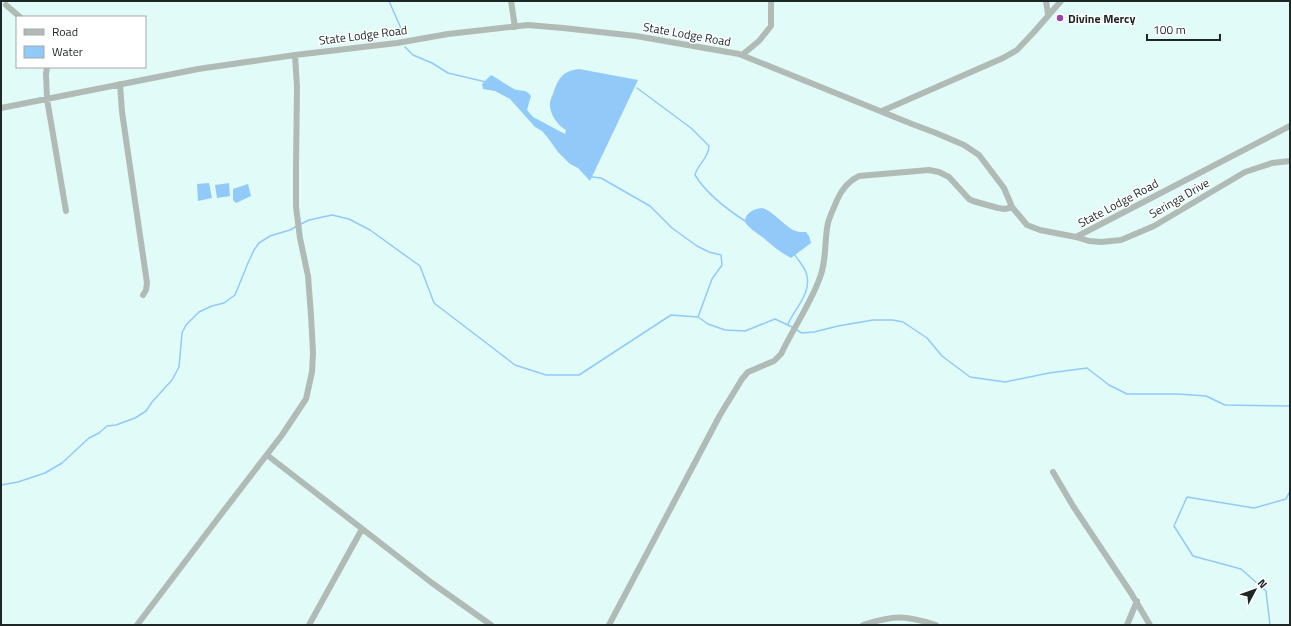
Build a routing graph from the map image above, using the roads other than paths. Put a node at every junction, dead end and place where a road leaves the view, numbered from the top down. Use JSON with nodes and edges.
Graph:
{"nodes":[{"id":1,"x":511,"y":1,"type":"edge"},
{"id":2,"x":771,"y":1,"type":"edge"},
{"id":3,"x":1046,"y":1,"type":"edge"},
{"id":4,"x":1061,"y":1,"type":"edge"},
{"id":5,"x":6,"y":5,"type":"dead end"},
{"id":6,"x":1048,"y":14,"type":"junction"},
{"id":7,"x":19,"y":16,"type":"edge"},
{"id":8,"x":515,"y":27,"type":"junction"},
{"id":9,"x":295,"y":55,"type":"junction"},
{"id":10,"x":742,"y":55,"type":"junction"},
{"id":11,"x":47,"y":68,"type":"edge"},
{"id":12,"x":120,"y":84,"type":"junction"},
{"id":13,"x":47,"y":99,"type":"junction"},
{"id":14,"x":1,"y":108,"type":"edge"},
{"id":15,"x":882,"y":112,"type":"junction"},
{"id":16,"x":1290,"y":126,"type":"edge"},
{"id":17,"x":1290,"y":161,"type":"edge"},
{"id":18,"x":1012,"y":207,"type":"junction"},
{"id":19,"x":66,"y":211,"type":"dead end"},
{"id":20,"x":1076,"y":237,"type":"junction"},
{"id":21,"x":143,"y":295,"type":"dead end"},
{"id":22,"x":267,"y":455,"type":"junction"},
{"id":23,"x":1054,"y":472,"type":"dead end"},
{"id":24,"x":362,"y":529,"type":"junction"},
{"id":25,"x":1137,"y":601,"type":"junction"},
{"id":26,"x":137,"y":625,"type":"edge"},
{"id":27,"x":309,"y":625,"type":"edge"},
{"id":28,"x":491,"y":625,"type":"edge"},
{"id":29,"x":609,"y":625,"type":"edge"},
{"id":30,"x":863,"y":625,"type":"edge"},
{"id":31,"x":936,"y":625,"type":"edge"},
{"id":32,"x":1127,"y":625,"type":"edge"},
{"id":33,"x":1150,"y":625,"type":"edge"}],
"edges":[{"from":1,"to":8,"type":"street"},
{"from":2,"to":10,"type":"street"},
{"from":3,"to":6,"type":"street"},
{"from":4,"to":6,"type":"street"},
{"from":5,"to":7,"type":"street"},
{"from":6,"to":15,"type":"street"},
{"from":8,"to":9,"type":"street","name":"State Lodge Road"},
{"from":8,"to":10,"type":"street","name":"State Lodge Road"},
{"from":9,"to":12,"type":"street","name":"State Lodge Road"},
{"from":9,"to":22,"type":"street"},
{"from":10,"to":15,"type":"street","name":"State Lodge Road"},
{"from":11,"to":13,"type":"street"},
{"from":12,"to":13,"type":"street","name":"State Lodge Road"},
{"from":12,"to":21,"type":"street"},
{"from":13,"to":14,"type":"street","name":"State Lodge Road"},
{"from":13,"to":19,"type":"street"},
{"from":15,"to":18,"type":"street","name":"State Lodge Road"},
{"from":16,"to":20,"type":"street","name":"State Lodge Road"},
{"from":17,"to":20,"type":"street","name":"Seringa Drive"},
{"from":18,"to":20,"type":"street","name":"State Lodge Road"},
{"from":18,"to":29,"type":"street"},
{"from":22,"to":24,"type":"street"},
{"from":22,"to":26,"type":"street"},
{"from":23,"to":25,"type":"street"},
{"from":24,"to":27,"type":"street"},
{"from":24,"to":28,"type":"street"},
{"from":25,"to":32,"type":"street"},
{"from":25,"to":33,"type":"street"},
{"from":30,"to":31,"type":"street"}]}
